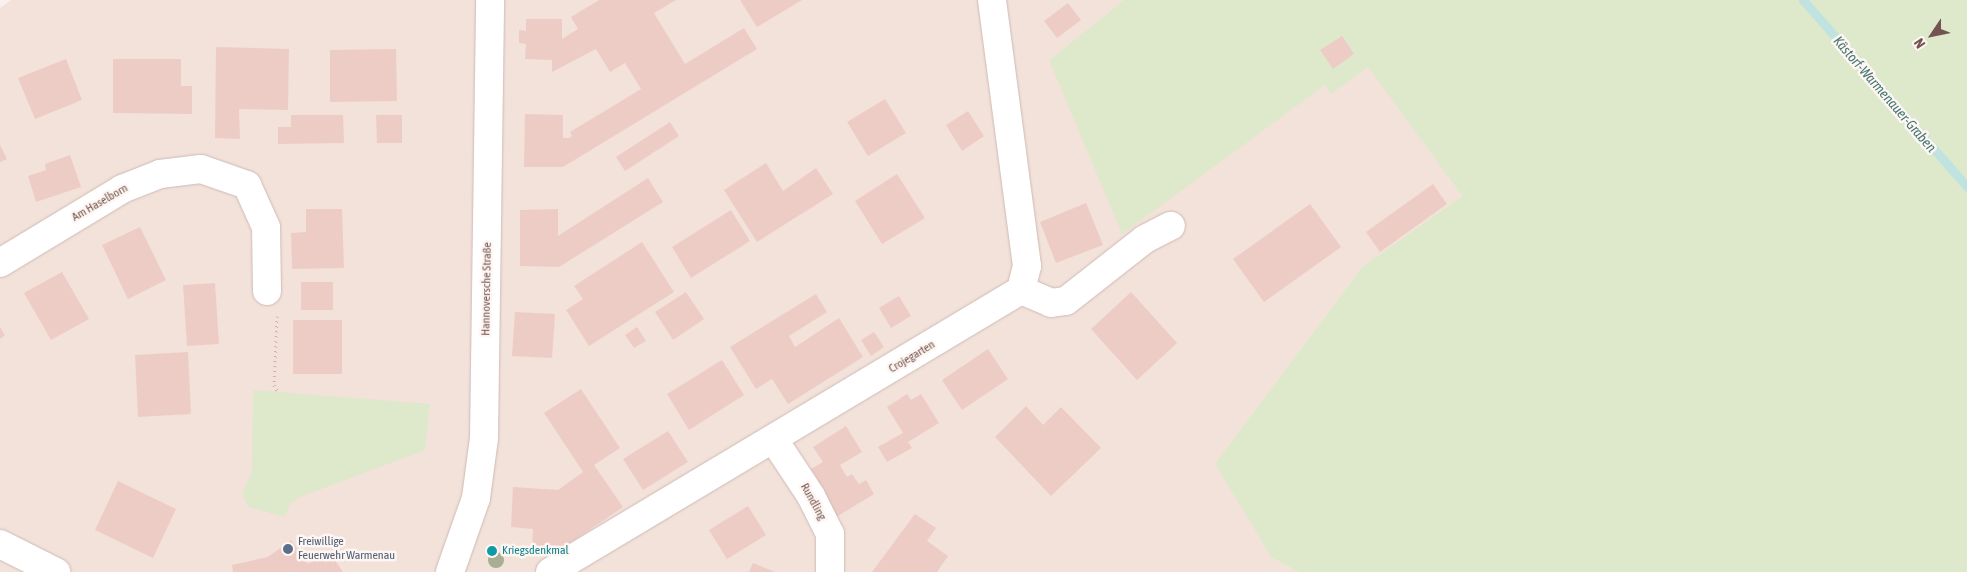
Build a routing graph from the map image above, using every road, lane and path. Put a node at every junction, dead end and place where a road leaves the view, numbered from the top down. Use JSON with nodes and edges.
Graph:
{"nodes":[{"id":1,"x":490,"y":0,"type":"edge"},
{"id":2,"x":992,"y":0,"type":"edge"},
{"id":3,"x":1171,"y":226,"type":"dead end"},
{"id":4,"x":0,"y":263,"type":"edge"},
{"id":5,"x":1021,"y":290,"type":"junction"},
{"id":6,"x":267,"y":291,"type":"joint"},
{"id":7,"x":278,"y":392,"type":"dead end"},
{"id":8,"x":774,"y":440,"type":"junction"},
{"id":9,"x":0,"y":544,"type":"edge"},
{"id":10,"x":564,"y":569,"type":"edge"},
{"id":11,"x":56,"y":572,"type":"edge"},
{"id":12,"x":450,"y":572,"type":"edge"},
{"id":13,"x":830,"y":572,"type":"edge"}],
"edges":[{"from":1,"to":12,"type":"street","name":"Hannoversche Straße"},
{"from":2,"to":5,"type":"street"},
{"from":3,"to":5,"type":"street"},
{"from":4,"to":6,"type":"street","name":"Am Haselborn"},
{"from":5,"to":8,"type":"street","name":"Crojegarten"},
{"from":6,"to":7,"type":"path"},
{"from":8,"to":10,"type":"street","name":"Crojegarten"},
{"from":8,"to":13,"type":"street","name":"Rundling"},
{"from":9,"to":11,"type":"street"}]}
